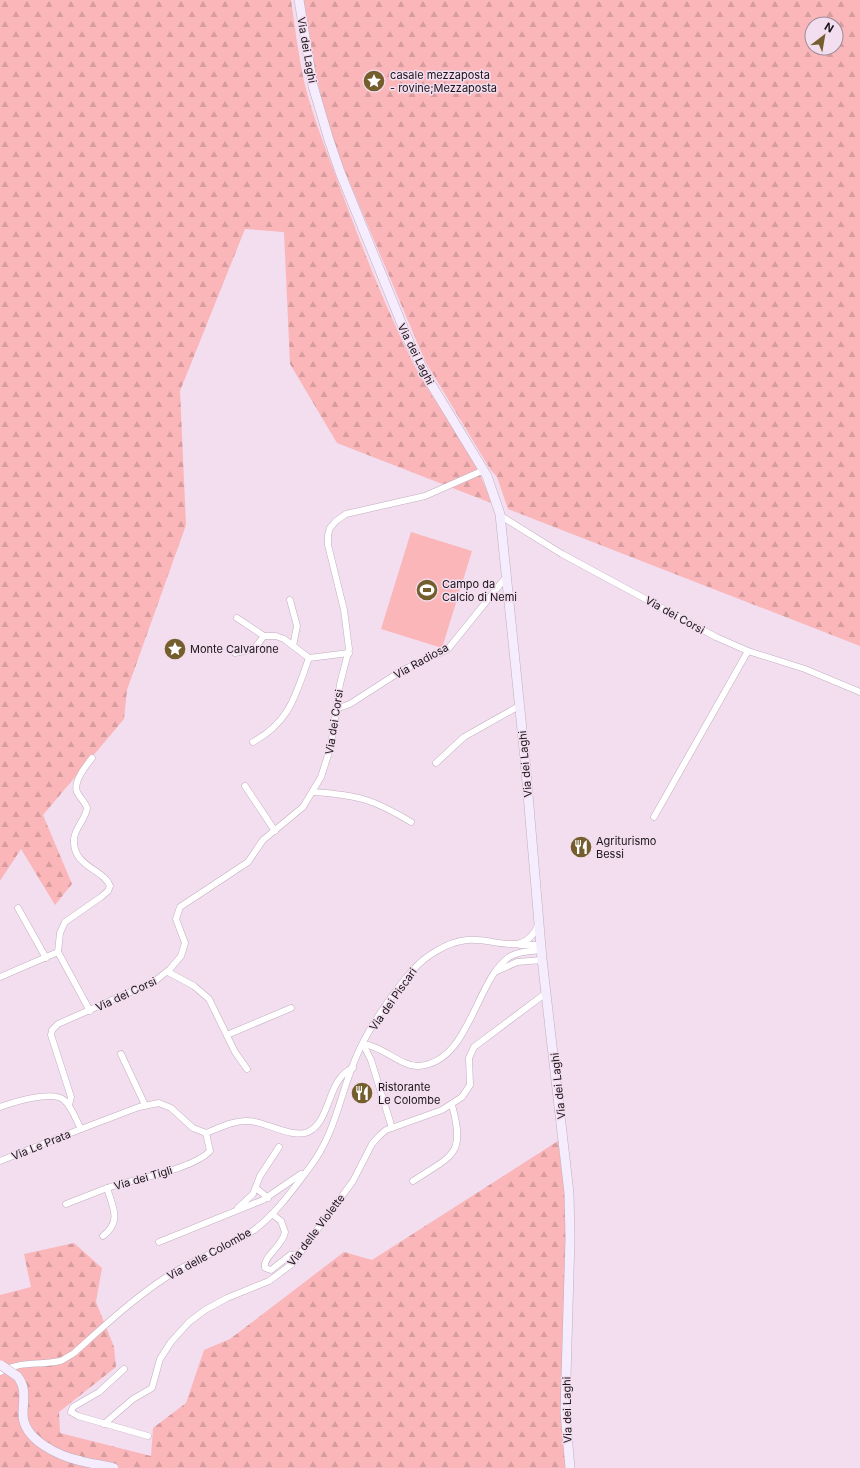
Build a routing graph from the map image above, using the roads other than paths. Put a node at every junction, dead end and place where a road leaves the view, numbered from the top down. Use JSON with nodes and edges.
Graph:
{"nodes":[{"id":1,"x":299,"y":0,"type":"edge"},
{"id":2,"x":484,"y":470,"type":"junction"},
{"id":3,"x":501,"y":516,"type":"junction"},
{"id":4,"x":506,"y":577,"type":"junction"},
{"id":5,"x":290,"y":600,"type":"dead end"},
{"id":6,"x":237,"y":618,"type":"dead end"},
{"id":7,"x":264,"y":636,"type":"junction"},
{"id":8,"x":293,"y":646,"type":"junction"},
{"id":9,"x":748,"y":651,"type":"junction"},
{"id":10,"x":235,"y":653,"type":"dead end"},
{"id":11,"x":349,"y":653,"type":"junction"},
{"id":12,"x":309,"y":658,"type":"junction"},
{"id":13,"x":860,"y":692,"type":"edge"},
{"id":14,"x":520,"y":706,"type":"junction"},
{"id":15,"x":336,"y":709,"type":"junction"},
{"id":16,"x":252,"y":742,"type":"dead end"},
{"id":17,"x":92,"y":758,"type":"dead end"},
{"id":18,"x":436,"y":763,"type":"dead end"},
{"id":19,"x":246,"y":786,"type":"dead end"},
{"id":20,"x":313,"y":792,"type":"junction"},
{"id":21,"x":654,"y":817,"type":"dead end"},
{"id":22,"x":411,"y":822,"type":"dead end"},
{"id":23,"x":274,"y":831,"type":"junction"},
{"id":24,"x":18,"y":908,"type":"dead end"},
{"id":25,"x":539,"y":923,"type":"junction"},
{"id":26,"x":519,"y":945,"type":"junction"},
{"id":27,"x":541,"y":947,"type":"junction"},
{"id":28,"x":58,"y":952,"type":"junction"},
{"id":29,"x":46,"y":958,"type":"junction"},
{"id":30,"x":542,"y":960,"type":"junction"},
{"id":31,"x":496,"y":971,"type":"junction"},
{"id":32,"x":168,"y":972,"type":"junction"},
{"id":33,"x":0,"y":977,"type":"edge"},
{"id":34,"x":546,"y":993,"type":"junction"},
{"id":35,"x":291,"y":1008,"type":"dead end"},
{"id":36,"x":90,"y":1011,"type":"junction"},
{"id":37,"x":227,"y":1035,"type":"junction"},
{"id":38,"x":363,"y":1044,"type":"junction"},
{"id":39,"x":121,"y":1054,"type":"dead end"},
{"id":40,"x":353,"y":1068,"type":"junction"},
{"id":41,"x":247,"y":1069,"type":"dead end"},
{"id":42,"x":69,"y":1105,"type":"junction"},
{"id":43,"x":145,"y":1105,"type":"junction"},
{"id":44,"x":452,"y":1105,"type":"junction"},
{"id":45,"x":0,"y":1107,"type":"edge"},
{"id":46,"x":392,"y":1128,"type":"junction"},
{"id":47,"x":81,"y":1129,"type":"junction"},
{"id":48,"x":206,"y":1133,"type":"junction"},
{"id":49,"x":279,"y":1147,"type":"dead end"},
{"id":50,"x":0,"y":1161,"type":"edge"},
{"id":51,"x":309,"y":1169,"type":"junction"},
{"id":52,"x":413,"y":1181,"type":"dead end"},
{"id":53,"x":107,"y":1188,"type":"junction"},
{"id":54,"x":256,"y":1188,"type":"junction"},
{"id":55,"x":268,"y":1198,"type":"junction"},
{"id":56,"x":66,"y":1204,"type":"dead end"},
{"id":57,"x":234,"y":1212,"type":"junction"},
{"id":58,"x":272,"y":1214,"type":"junction"},
{"id":59,"x":103,"y":1236,"type":"dead end"},
{"id":60,"x":159,"y":1242,"type":"dead end"},
{"id":61,"x":300,"y":1254,"type":"junction"},
{"id":62,"x":0,"y":1368,"type":"edge"},
{"id":63,"x":124,"y":1369,"type":"dead end"},
{"id":64,"x":104,"y":1424,"type":"junction"},
{"id":65,"x":148,"y":1436,"type":"dead end"},
{"id":66,"x":114,"y":1468,"type":"edge"},
{"id":67,"x":570,"y":1468,"type":"edge"}],
"edges":[{"from":1,"to":2,"type":"main road","name":"Via dei Laghi"},
{"from":2,"to":3,"type":"main road","name":"Via dei Laghi"},
{"from":2,"to":11,"type":"street","name":"Via dei Corsi"},
{"from":3,"to":4,"type":"main road","name":"Via dei Laghi"},
{"from":3,"to":9,"type":"street","name":"Via dei Corsi"},
{"from":4,"to":14,"type":"main road","name":"Via dei Laghi"},
{"from":4,"to":15,"type":"street","name":"Via Radiosa"},
{"from":5,"to":8,"type":"street"},
{"from":6,"to":7,"type":"street"},
{"from":7,"to":8,"type":"street"},
{"from":7,"to":10,"type":"street"},
{"from":8,"to":12,"type":"street"},
{"from":9,"to":13,"type":"street","name":"Via dei Corsi"},
{"from":9,"to":21,"type":"street"},
{"from":11,"to":12,"type":"street"},
{"from":11,"to":15,"type":"street","name":"Via dei Corsi"},
{"from":12,"to":16,"type":"street"},
{"from":14,"to":18,"type":"street"},
{"from":14,"to":25,"type":"main road","name":"Via dei Laghi"},
{"from":15,"to":20,"type":"street","name":"Via dei Corsi"},
{"from":17,"to":28,"type":"street"},
{"from":19,"to":23,"type":"street"},
{"from":20,"to":22,"type":"street"},
{"from":20,"to":23,"type":"street","name":"Via dei Corsi"},
{"from":23,"to":32,"type":"street","name":"Via dei Corsi"},
{"from":24,"to":29,"type":"street"},
{"from":25,"to":26,"type":"street"},
{"from":25,"to":27,"type":"main road","name":"Via dei Laghi"},
{"from":26,"to":27,"type":"street","name":"Via dei Piscari"},
{"from":26,"to":38,"type":"street","name":"Via dei Piscari"},
{"from":27,"to":30,"type":"main road","name":"Via dei Laghi"},
{"from":27,"to":31,"type":"street"},
{"from":28,"to":29,"type":"street"},
{"from":28,"to":36,"type":"street"},
{"from":29,"to":33,"type":"street"},
{"from":30,"to":31,"type":"street"},
{"from":30,"to":34,"type":"main road","name":"Via dei Laghi"},
{"from":31,"to":38,"type":"street"},
{"from":32,"to":36,"type":"street","name":"Via dei Corsi"},
{"from":32,"to":37,"type":"street"},
{"from":34,"to":44,"type":"street"},
{"from":34,"to":67,"type":"main road","name":"Via dei Laghi"},
{"from":35,"to":37,"type":"street"},
{"from":36,"to":42,"type":"street","name":"Via dei Corsi"},
{"from":37,"to":41,"type":"street"},
{"from":38,"to":40,"type":"street","name":"Via delle Colombe"},
{"from":38,"to":46,"type":"street"},
{"from":39,"to":43,"type":"street"},
{"from":40,"to":48,"type":"street"},
{"from":40,"to":51,"type":"street","name":"Via delle Colombe"},
{"from":42,"to":45,"type":"street"},
{"from":42,"to":47,"type":"street"},
{"from":43,"to":47,"type":"street","name":"Via Le Prata"},
{"from":43,"to":48,"type":"street","name":"Via Le Prata"},
{"from":44,"to":46,"type":"street","name":"Via delle Violette"},
{"from":44,"to":52,"type":"street"},
{"from":46,"to":61,"type":"street","name":"Via delle Violette"},
{"from":47,"to":50,"type":"street","name":"Via Le Prata"},
{"from":48,"to":53,"type":"street","name":"Via dei Tigli"},
{"from":49,"to":54,"type":"street"},
{"from":51,"to":55,"type":"street"},
{"from":51,"to":58,"type":"street","name":"Via delle Colombe"},
{"from":53,"to":56,"type":"street"},
{"from":53,"to":59,"type":"street","name":"Via dei Tigli"},
{"from":54,"to":55,"type":"street"},
{"from":54,"to":57,"type":"street"},
{"from":55,"to":57,"type":"street"},
{"from":57,"to":60,"type":"street"},
{"from":58,"to":61,"type":"street"},
{"from":58,"to":62,"type":"street","name":"Via delle Colombe"},
{"from":61,"to":64,"type":"street","name":"Via delle Violette"},
{"from":62,"to":66,"type":"main road","bridge":true},
{"from":63,"to":64,"type":"street"},
{"from":64,"to":65,"type":"street"}]}
